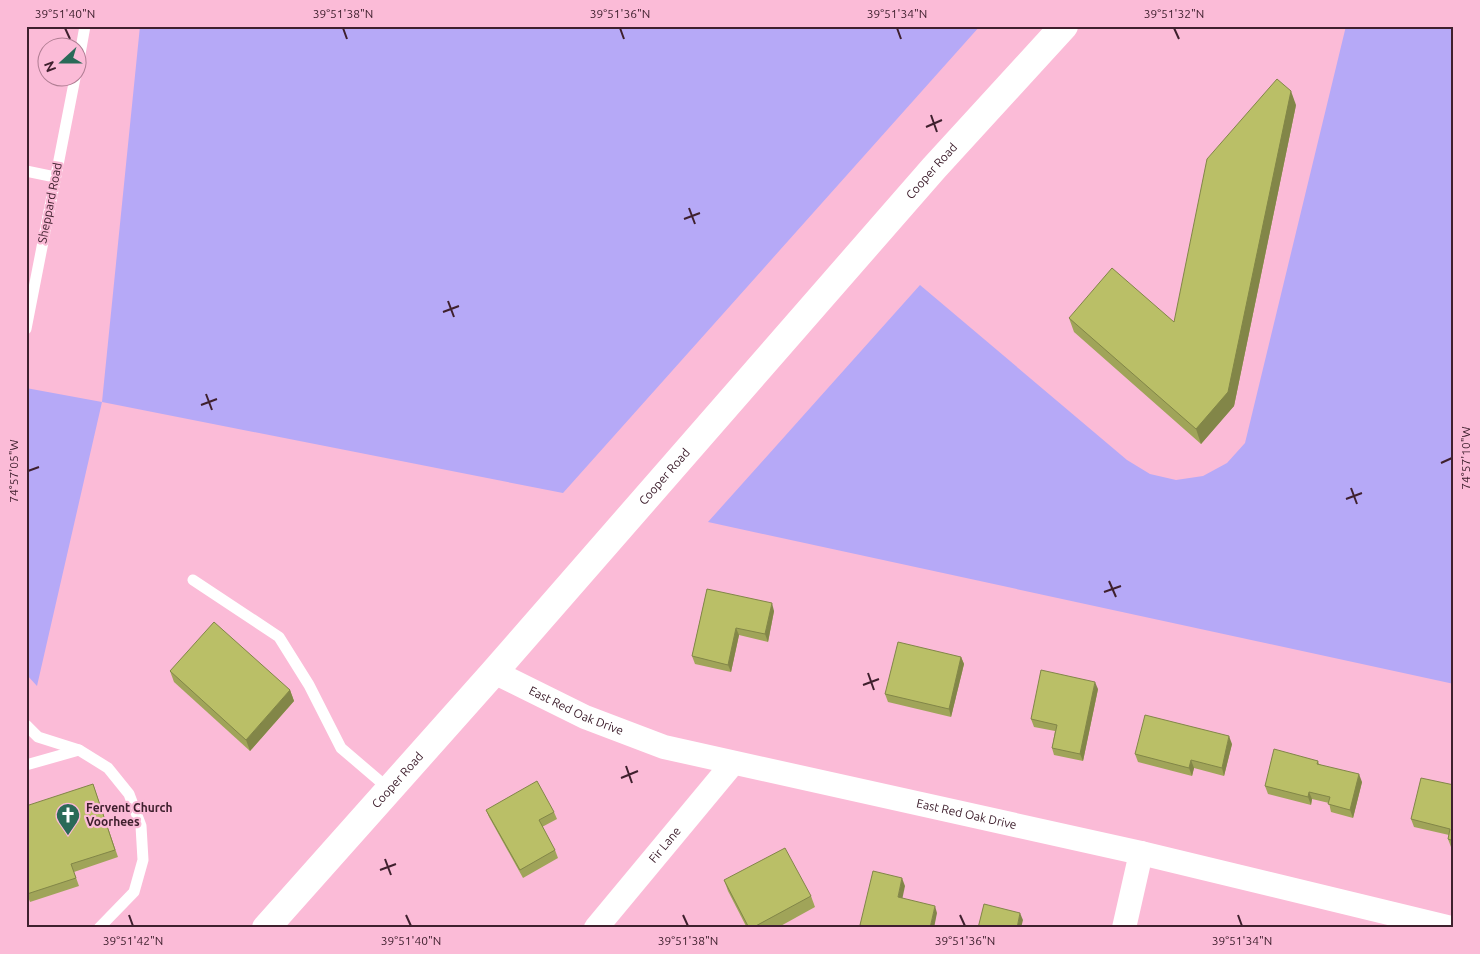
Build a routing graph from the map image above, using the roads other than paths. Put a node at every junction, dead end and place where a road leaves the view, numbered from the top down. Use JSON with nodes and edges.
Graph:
{"nodes":[{"id":1,"x":1064,"y":26,"type":"edge"},
{"id":2,"x":73,"y":88,"type":"edge"},
{"id":3,"x":26,"y":171,"type":"edge"},
{"id":4,"x":55,"y":177,"type":"junction"},
{"id":5,"x":26,"y":329,"type":"edge"},
{"id":6,"x":193,"y":580,"type":"dead end"},
{"id":7,"x":494,"y":672,"type":"junction"},
{"id":8,"x":26,"y":725,"type":"edge"},
{"id":9,"x":79,"y":750,"type":"junction"},
{"id":10,"x":733,"y":763,"type":"junction"},
{"id":11,"x":26,"y":765,"type":"edge"},
{"id":12,"x":389,"y":789,"type":"junction"},
{"id":13,"x":1141,"y":853,"type":"junction"},
{"id":14,"x":99,"y":928,"type":"edge"},
{"id":15,"x":266,"y":928,"type":"edge"},
{"id":16,"x":596,"y":928,"type":"edge"},
{"id":17,"x":1124,"y":928,"type":"edge"},
{"id":18,"x":1451,"y":928,"type":"edge"}],
"edges":[{"from":1,"to":7,"type":"street","name":"Cooper Road"},
{"from":2,"to":4,"type":"lane","name":"Sheppard Road"},
{"from":3,"to":4,"type":"lane"},
{"from":4,"to":5,"type":"lane","name":"Sheppard Road"},
{"from":6,"to":12,"type":"lane"},
{"from":7,"to":10,"type":"street","name":"East Red Oak Drive"},
{"from":7,"to":12,"type":"street","name":"Cooper Road"},
{"from":8,"to":9,"type":"lane"},
{"from":9,"to":11,"type":"lane"},
{"from":9,"to":14,"type":"lane"},
{"from":10,"to":13,"type":"street","name":"East Red Oak Drive"},
{"from":10,"to":16,"type":"street","name":"Fir Lane"},
{"from":12,"to":15,"type":"street","name":"Cooper Road"},
{"from":13,"to":17,"type":"street"},
{"from":13,"to":18,"type":"street","name":"East Red Oak Drive"}]}
